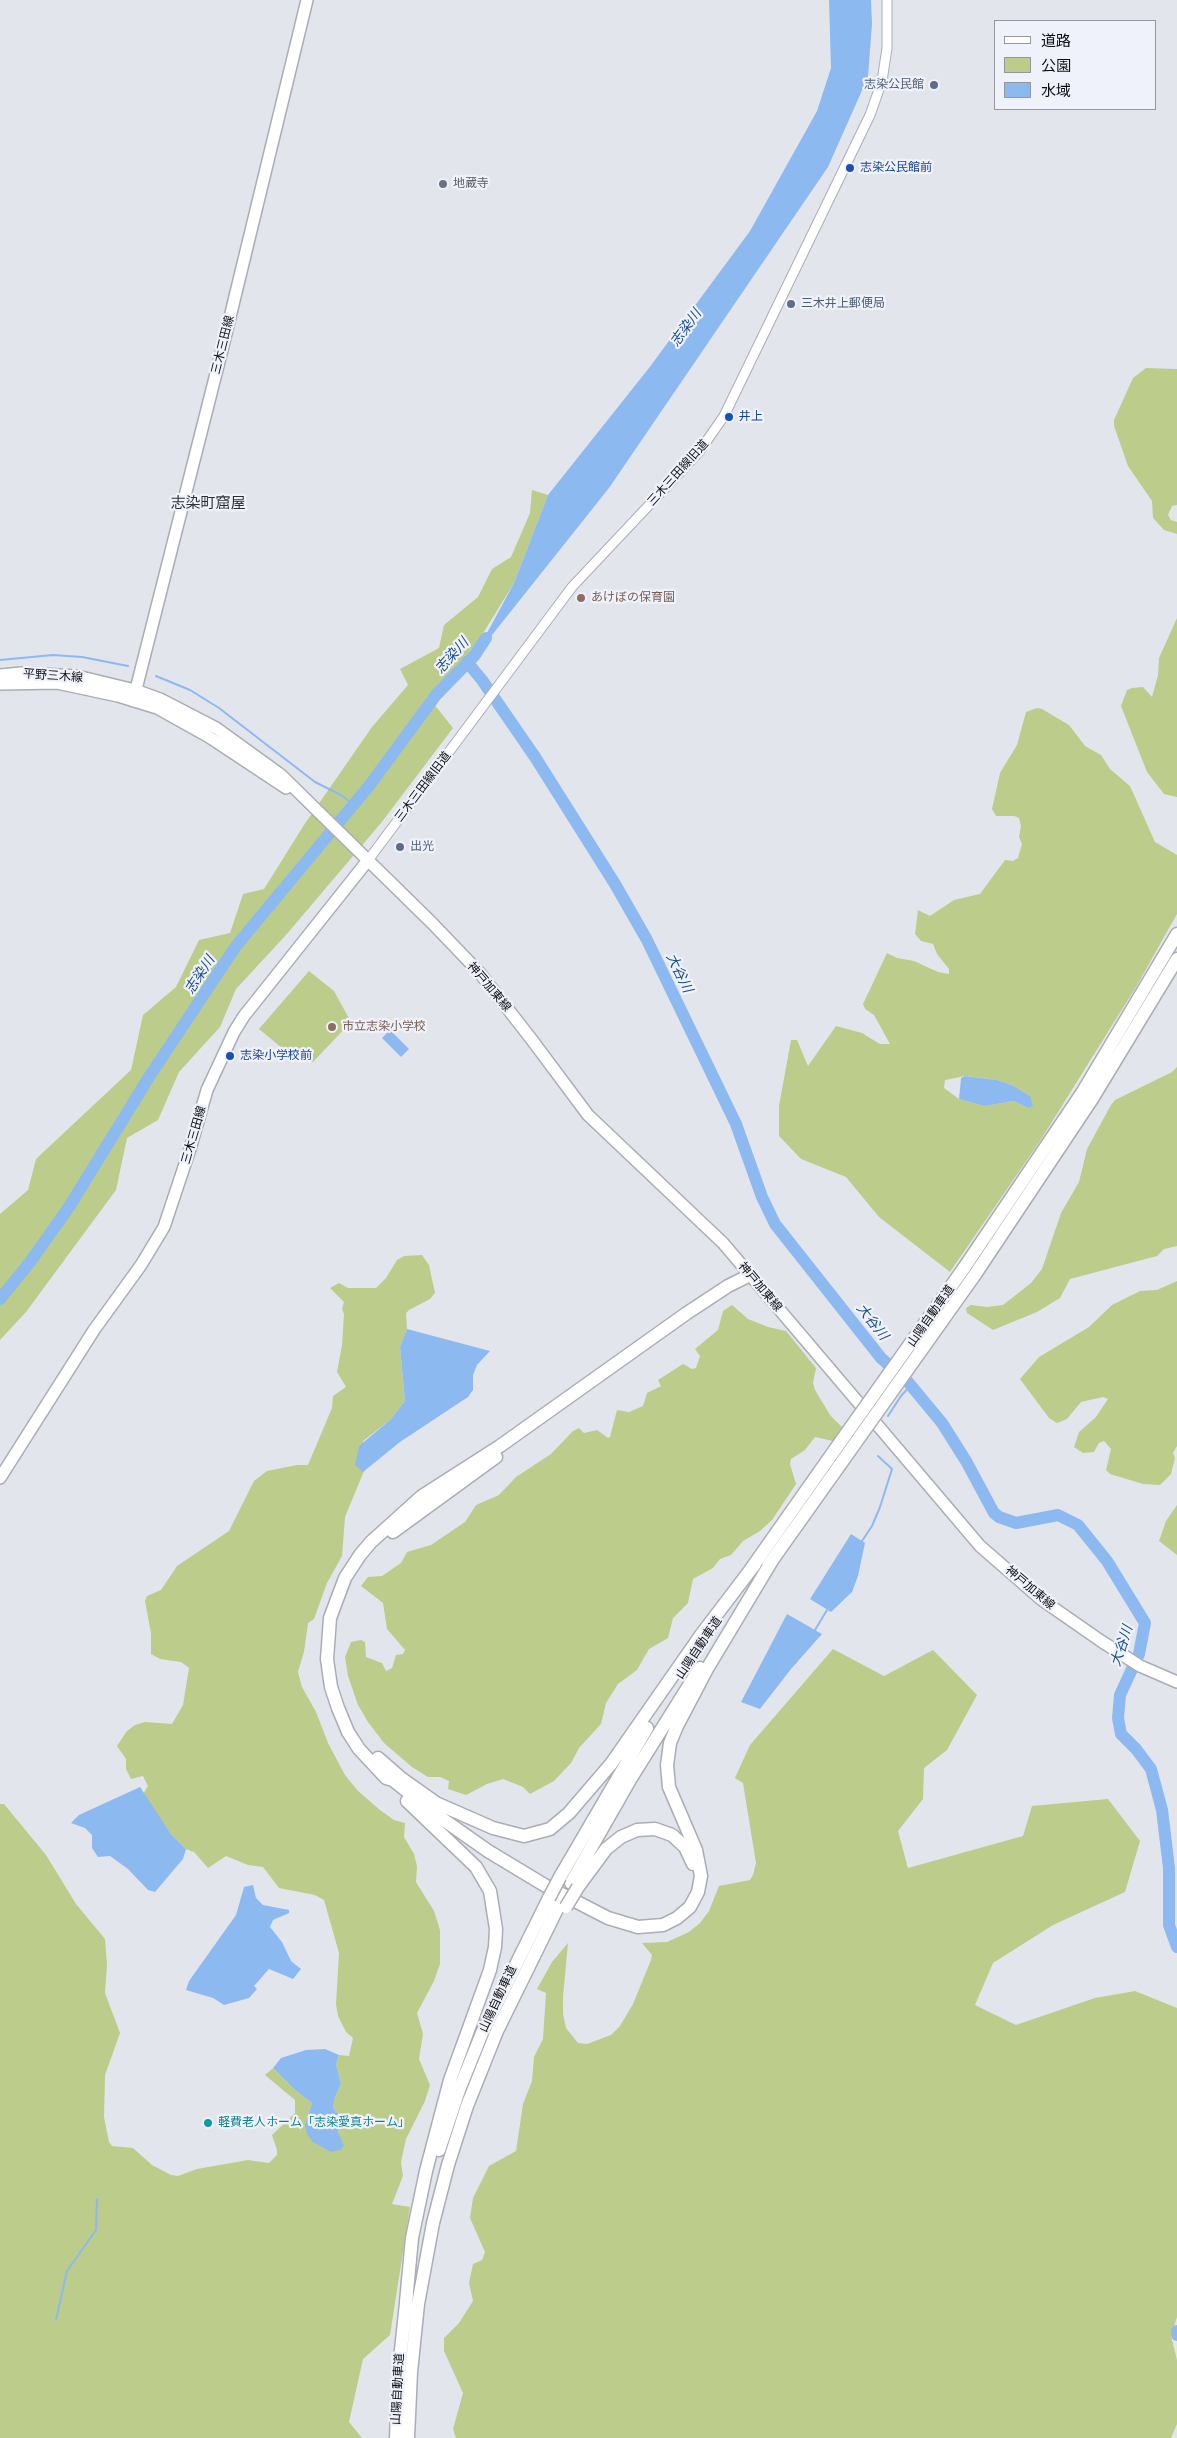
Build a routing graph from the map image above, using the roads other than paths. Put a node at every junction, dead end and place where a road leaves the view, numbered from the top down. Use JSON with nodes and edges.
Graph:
{"nodes":[{"id":1,"x":307,"y":0,"type":"edge"},
{"id":2,"x":887,"y":0,"type":"edge"},
{"id":3,"x":0,"y":675,"type":"edge"},
{"id":4,"x":0,"y":684,"type":"edge"},
{"id":5,"x":134,"y":695,"type":"junction"},
{"id":6,"x":369,"y":860,"type":"junction"},
{"id":7,"x":1177,"y":934,"type":"edge"},
{"id":8,"x":1177,"y":959,"type":"edge"},
{"id":9,"x":969,"y":1272,"type":"junction"},
{"id":10,"x":750,"y":1275,"type":"junction"},
{"id":11,"x":844,"y":1448,"type":"junction"},
{"id":12,"x":0,"y":1478,"type":"edge"},
{"id":13,"x":773,"y":1559,"type":"junction"},
{"id":14,"x":755,"y":1564,"type":"junction"},
{"id":15,"x":1177,"y":1682,"type":"edge"},
{"id":16,"x":386,"y":1778,"type":"junction"},
{"id":17,"x":444,"y":1808,"type":"junction"},
{"id":18,"x":570,"y":1882,"type":"junction"},
{"id":19,"x":558,"y":1903,"type":"junction"},
{"id":20,"x":406,"y":2302,"type":"junction"},
{"id":21,"x":396,"y":2438,"type":"edge"},
{"id":22,"x":408,"y":2438,"type":"edge"}],
"edges":[{"from":1,"to":5,"type":"main road","name":"三木三田線"},
{"from":2,"to":6,"type":"street","name":"三木三田線旧道"},
{"from":3,"to":5,"type":"main road","name":"平野三木線"},
{"from":4,"to":5,"type":"main road","name":"平野三木線"},
{"from":5,"to":6,"type":"main road"},
{"from":6,"to":10,"type":"main road","name":"神戸加東線"},
{"from":6,"to":12,"type":"main road","name":"三木三田線"},
{"from":7,"to":9,"type":"highway","name":"山陽自動車道"},
{"from":8,"to":9,"type":"highway","name":"山陽自動車道"},
{"from":9,"to":11,"type":"highway","name":"山陽自動車道","bridge":true},
{"from":10,"to":15,"type":"main road","name":"神戸加東線"},
{"from":10,"to":16,"type":"highway"},
{"from":10,"to":17,"type":"highway"},
{"from":11,"to":13,"type":"highway","name":"山陽自動車道"},
{"from":11,"to":14,"type":"highway","name":"山陽自動車道"},
{"from":13,"to":16,"type":"highway"},
{"from":13,"to":18,"type":"highway","name":"山陽自動車道"},
{"from":14,"to":17,"type":"highway"},
{"from":14,"to":18,"type":"highway","name":"山陽自動車道"},
{"from":16,"to":20,"type":"highway"},
{"from":17,"to":18,"type":"highway"},
{"from":18,"to":19,"type":"highway","name":"山陽自動車道","bridge":true},
{"from":18,"to":19,"type":"highway","bridge":true},
{"from":19,"to":20,"type":"highway","name":"山陽自動車道"},
{"from":19,"to":22,"type":"highway","name":"山陽自動車道"},
{"from":20,"to":21,"type":"highway","name":"山陽自動車道"}]}
